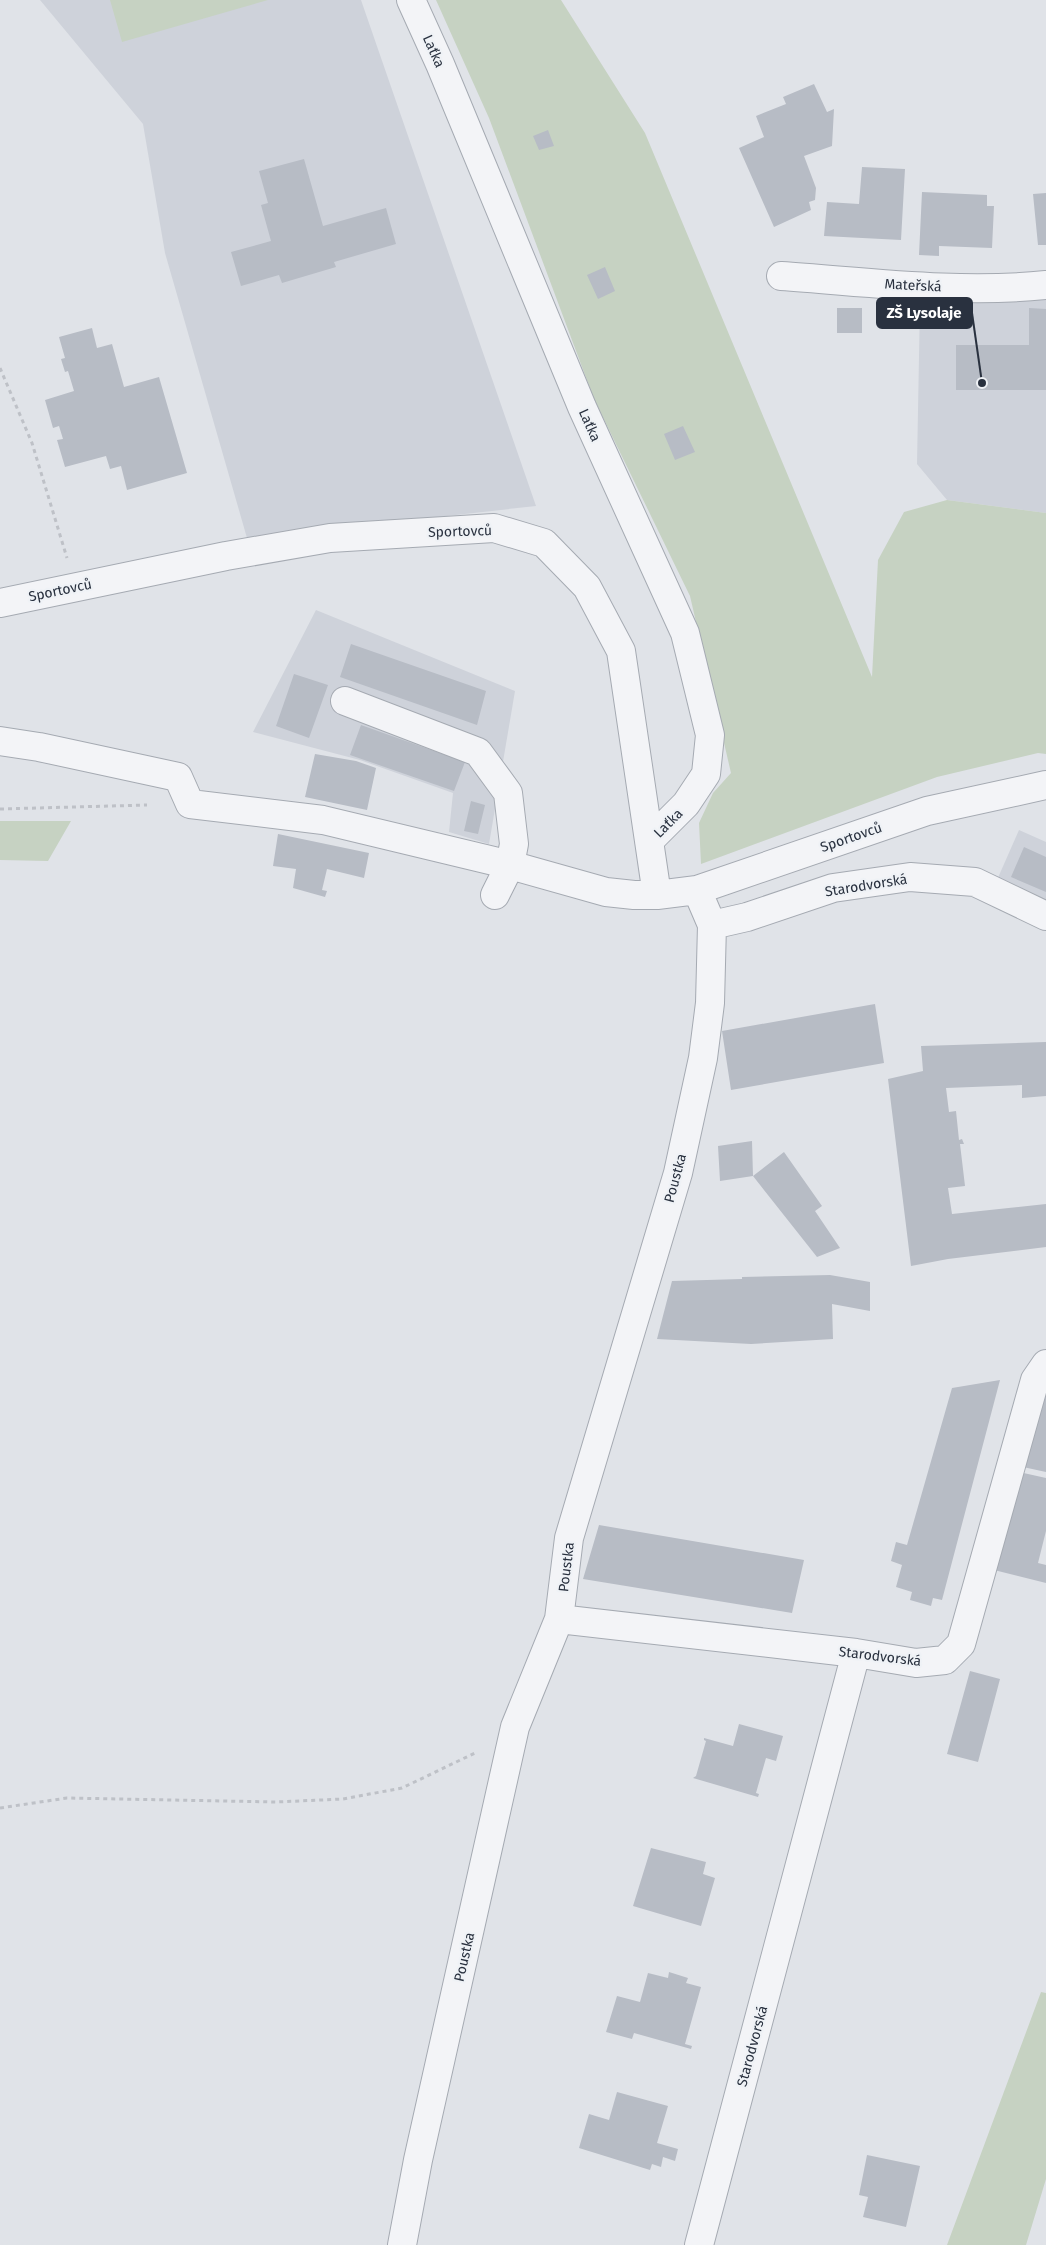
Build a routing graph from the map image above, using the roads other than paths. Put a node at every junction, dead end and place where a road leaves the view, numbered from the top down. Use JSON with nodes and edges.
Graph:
{"nodes":[{"id":1,"x":411,"y":0,"type":"edge"},
{"id":2,"x":781,"y":276,"type":"dead end"},
{"id":3,"x":1046,"y":284,"type":"edge"},
{"id":4,"x":0,"y":603,"type":"edge"},
{"id":5,"x":345,"y":701,"type":"dead end"},
{"id":6,"x":0,"y":741,"type":"edge"},
{"id":7,"x":1046,"y":785,"type":"edge"},
{"id":8,"x":649,"y":841,"type":"junction"},
{"id":9,"x":510,"y":865,"type":"junction"},
{"id":10,"x":697,"y":890,"type":"junction"},
{"id":11,"x":496,"y":895,"type":"dead end"},
{"id":12,"x":657,"y":895,"type":"junction"},
{"id":13,"x":1046,"y":916,"type":"edge"},
{"id":14,"x":712,"y":924,"type":"junction"},
{"id":15,"x":1046,"y":1364,"type":"edge"},
{"id":16,"x":560,"y":1619,"type":"junction"},
{"id":17,"x":856,"y":1653,"type":"junction"},
{"id":18,"x":402,"y":2245,"type":"edge"},
{"id":19,"x":699,"y":2245,"type":"edge"}],
"edges":[{"from":1,"to":8,"type":"street","name":"Laťka"},
{"from":2,"to":3,"type":"street","name":"Mateřská"},
{"from":4,"to":8,"type":"street","name":"Sportovců"},
{"from":5,"to":9,"type":"street"},
{"from":6,"to":9,"type":"street","name":"Sportovců"},
{"from":7,"to":10,"type":"street","name":"Sportovců"},
{"from":8,"to":12,"type":"street","name":"Sportovců"},
{"from":9,"to":11,"type":"street"},
{"from":9,"to":12,"type":"street","name":"Sportovců"},
{"from":10,"to":12,"type":"street","name":"Sportovců"},
{"from":10,"to":14,"type":"street","name":"Poustka"},
{"from":13,"to":14,"type":"street","name":"Starodvorská"},
{"from":14,"to":16,"type":"street","name":"Poustka"},
{"from":15,"to":17,"type":"street","name":"Starodvorská"},
{"from":16,"to":17,"type":"street","name":"Starodvorská"},
{"from":16,"to":18,"type":"street","name":"Poustka"},
{"from":17,"to":19,"type":"street","name":"Starodvorská"}]}
